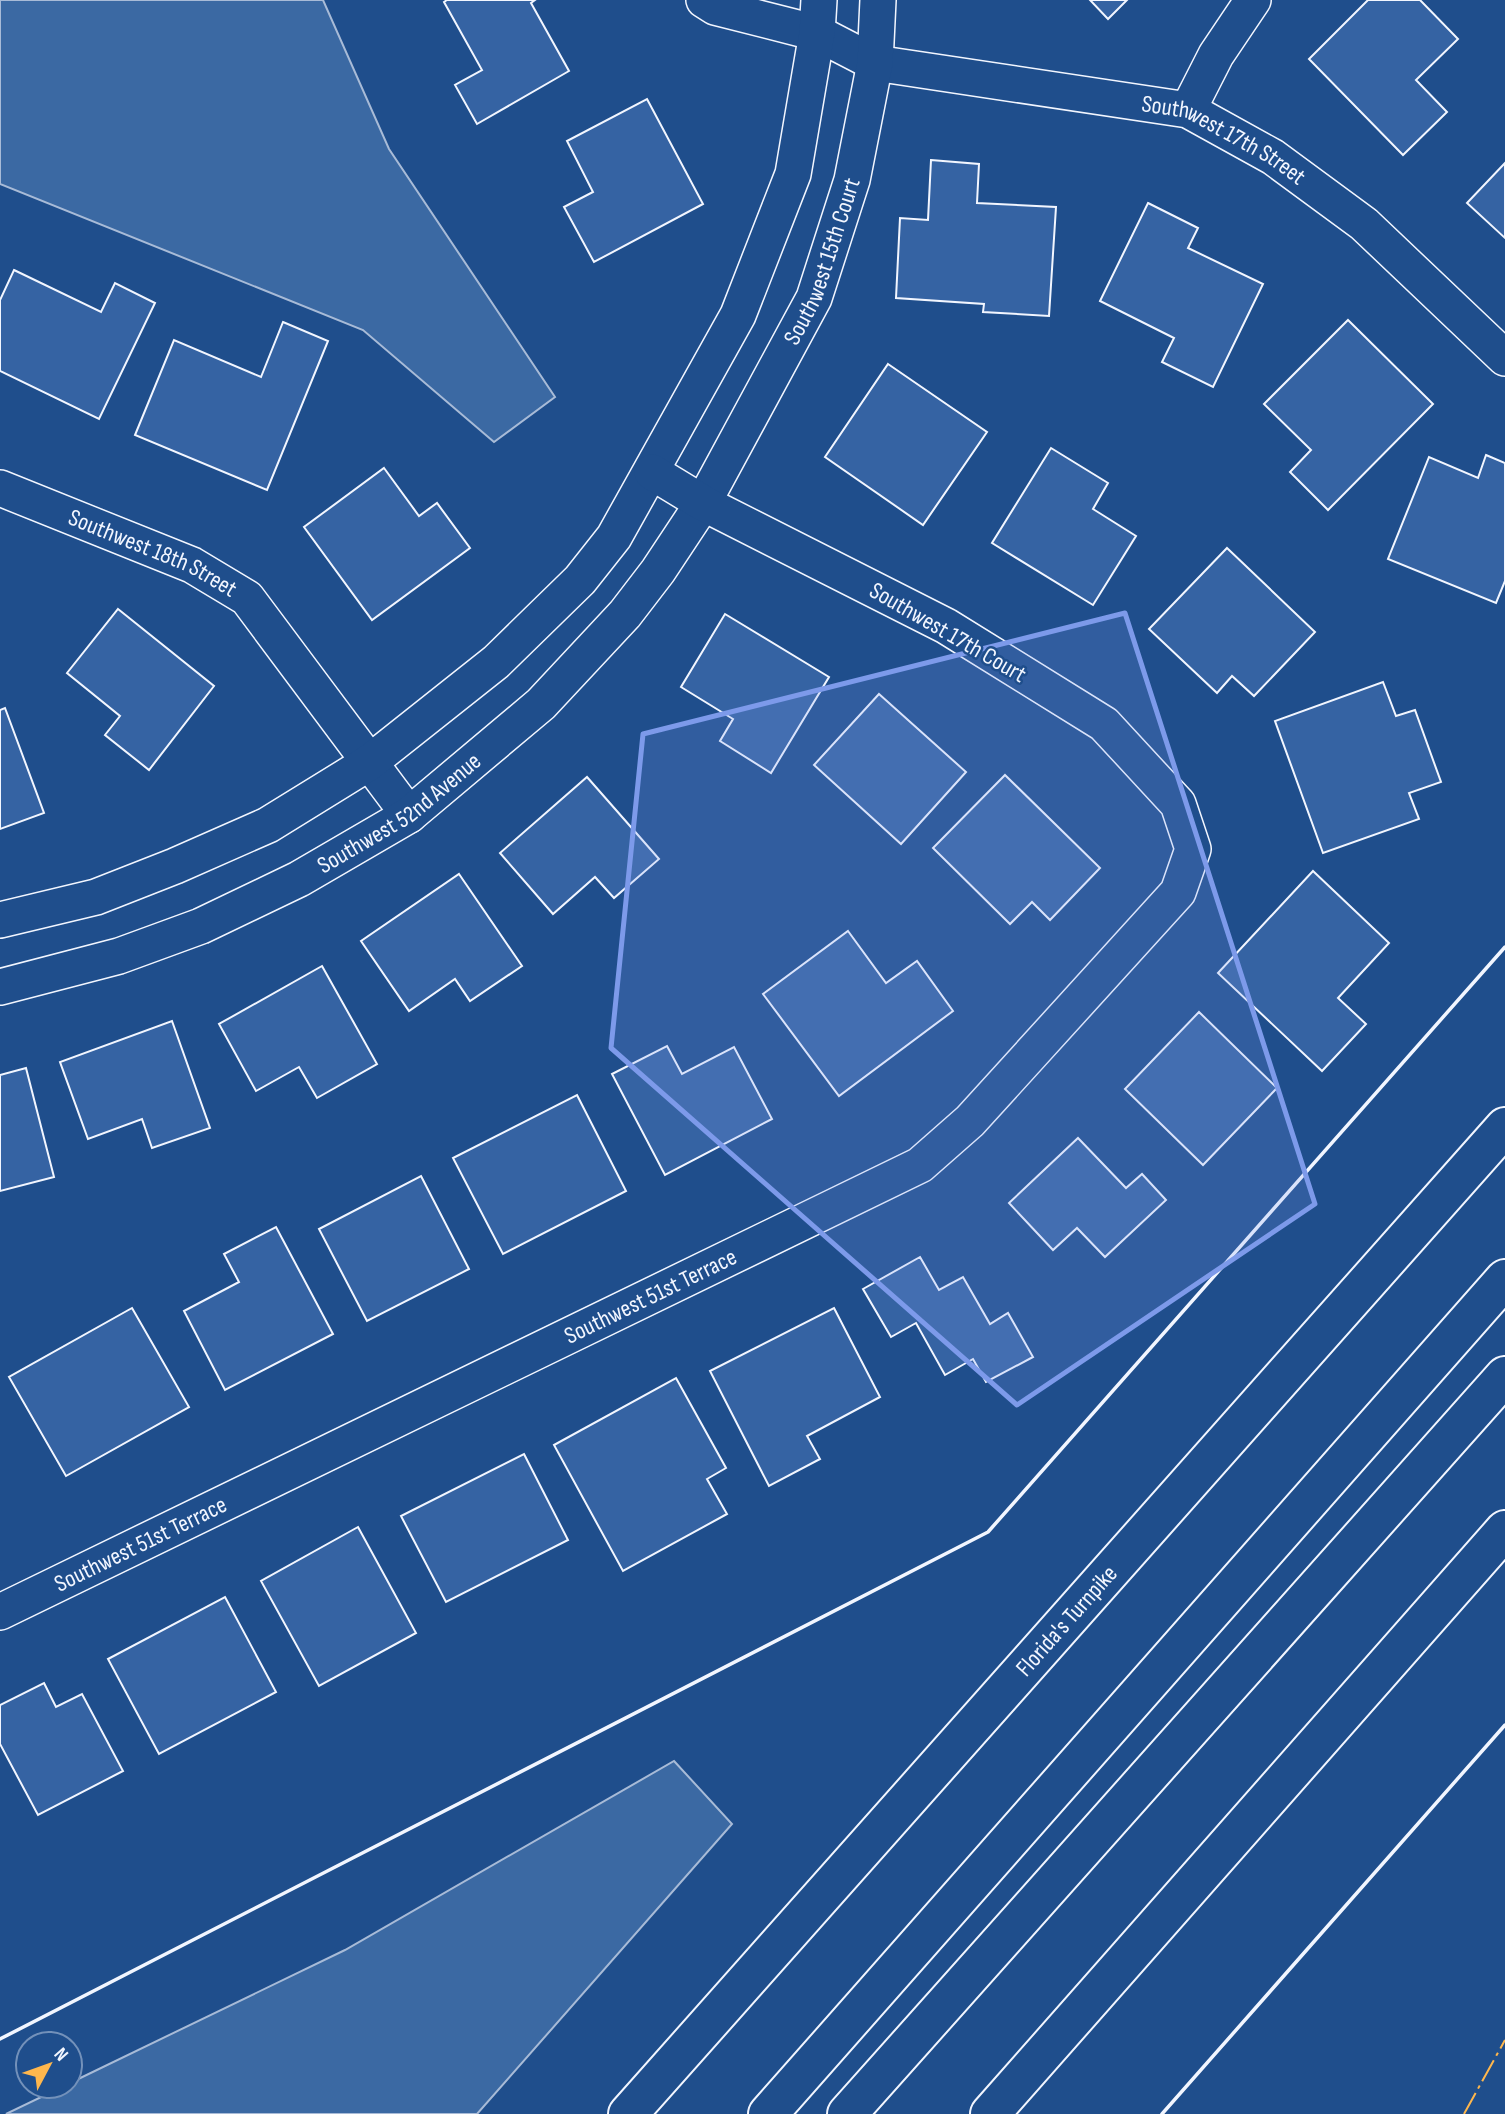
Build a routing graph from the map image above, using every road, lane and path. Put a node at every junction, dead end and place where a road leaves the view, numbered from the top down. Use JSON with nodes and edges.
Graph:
{"nodes":[{"id":1,"x":704,"y":0,"type":"edge"},
{"id":2,"x":878,"y":0,"type":"edge"},
{"id":3,"x":1253,"y":0,"type":"edge"},
{"id":4,"x":818,"y":17,"type":"edge"},
{"id":5,"x":875,"y":63,"type":"junction"},
{"id":6,"x":1188,"y":110,"type":"junction"},
{"id":7,"x":1505,"y":358,"type":"edge"},
{"id":8,"x":652,"y":472,"type":"junction"},
{"id":9,"x":0,"y":488,"type":"edge"},
{"id":10,"x":703,"y":503,"type":"junction"},
{"id":11,"x":370,"y":762,"type":"junction"},
{"id":12,"x":409,"y":815,"type":"junction"},
{"id":13,"x":1193,"y":849,"type":"joint"},
{"id":14,"x":0,"y":920,"type":"edge"},
{"id":15,"x":0,"y":987,"type":"edge"},
{"id":16,"x":1505,"y":1127,"type":"edge"},
{"id":17,"x":1505,"y":1279,"type":"edge"},
{"id":18,"x":1505,"y":1376,"type":"edge"},
{"id":19,"x":1505,"y":1530,"type":"edge"},
{"id":20,"x":0,"y":1612,"type":"edge"},
{"id":21,"x":628,"y":2114,"type":"edge"},
{"id":22,"x":768,"y":2114,"type":"edge"},
{"id":23,"x":847,"y":2114,"type":"edge"},
{"id":24,"x":990,"y":2114,"type":"edge"}],
"edges":[{"from":1,"to":4,"type":"street","name":"Southwest 17th Street"},
{"from":2,"to":5,"type":"street","name":"Southwest 15th Court"},
{"from":3,"to":6,"type":"street"},
{"from":4,"to":5,"type":"street","name":"Southwest 17th Street"},
{"from":4,"to":8,"type":"street"},
{"from":5,"to":6,"type":"street","name":"Southwest 17th Street"},
{"from":5,"to":10,"type":"street","name":"Southwest 15th Court"},
{"from":6,"to":7,"type":"street","name":"Southwest 17th Street"},
{"from":8,"to":10,"type":"street","name":"Southwest 17th Court"},
{"from":8,"to":11,"type":"street"},
{"from":9,"to":11,"type":"street","name":"Southwest 18th Street"},
{"from":10,"to":12,"type":"street","name":"Southwest 52nd Avenue"},
{"from":10,"to":13,"type":"street","name":"Southwest 17th Court"},
{"from":11,"to":12,"type":"street","name":"Southwest 18th Street"},
{"from":11,"to":14,"type":"street"},
{"from":12,"to":15,"type":"street","name":"Southwest 52nd Avenue"},
{"from":13,"to":20,"type":"street","name":"Southwest 51st Terrace"},
{"from":16,"to":21,"type":"highway","name":"Florida's Turnpike"},
{"from":17,"to":22,"type":"highway"},
{"from":18,"to":23,"type":"highway"},
{"from":19,"to":24,"type":"highway"}]}
